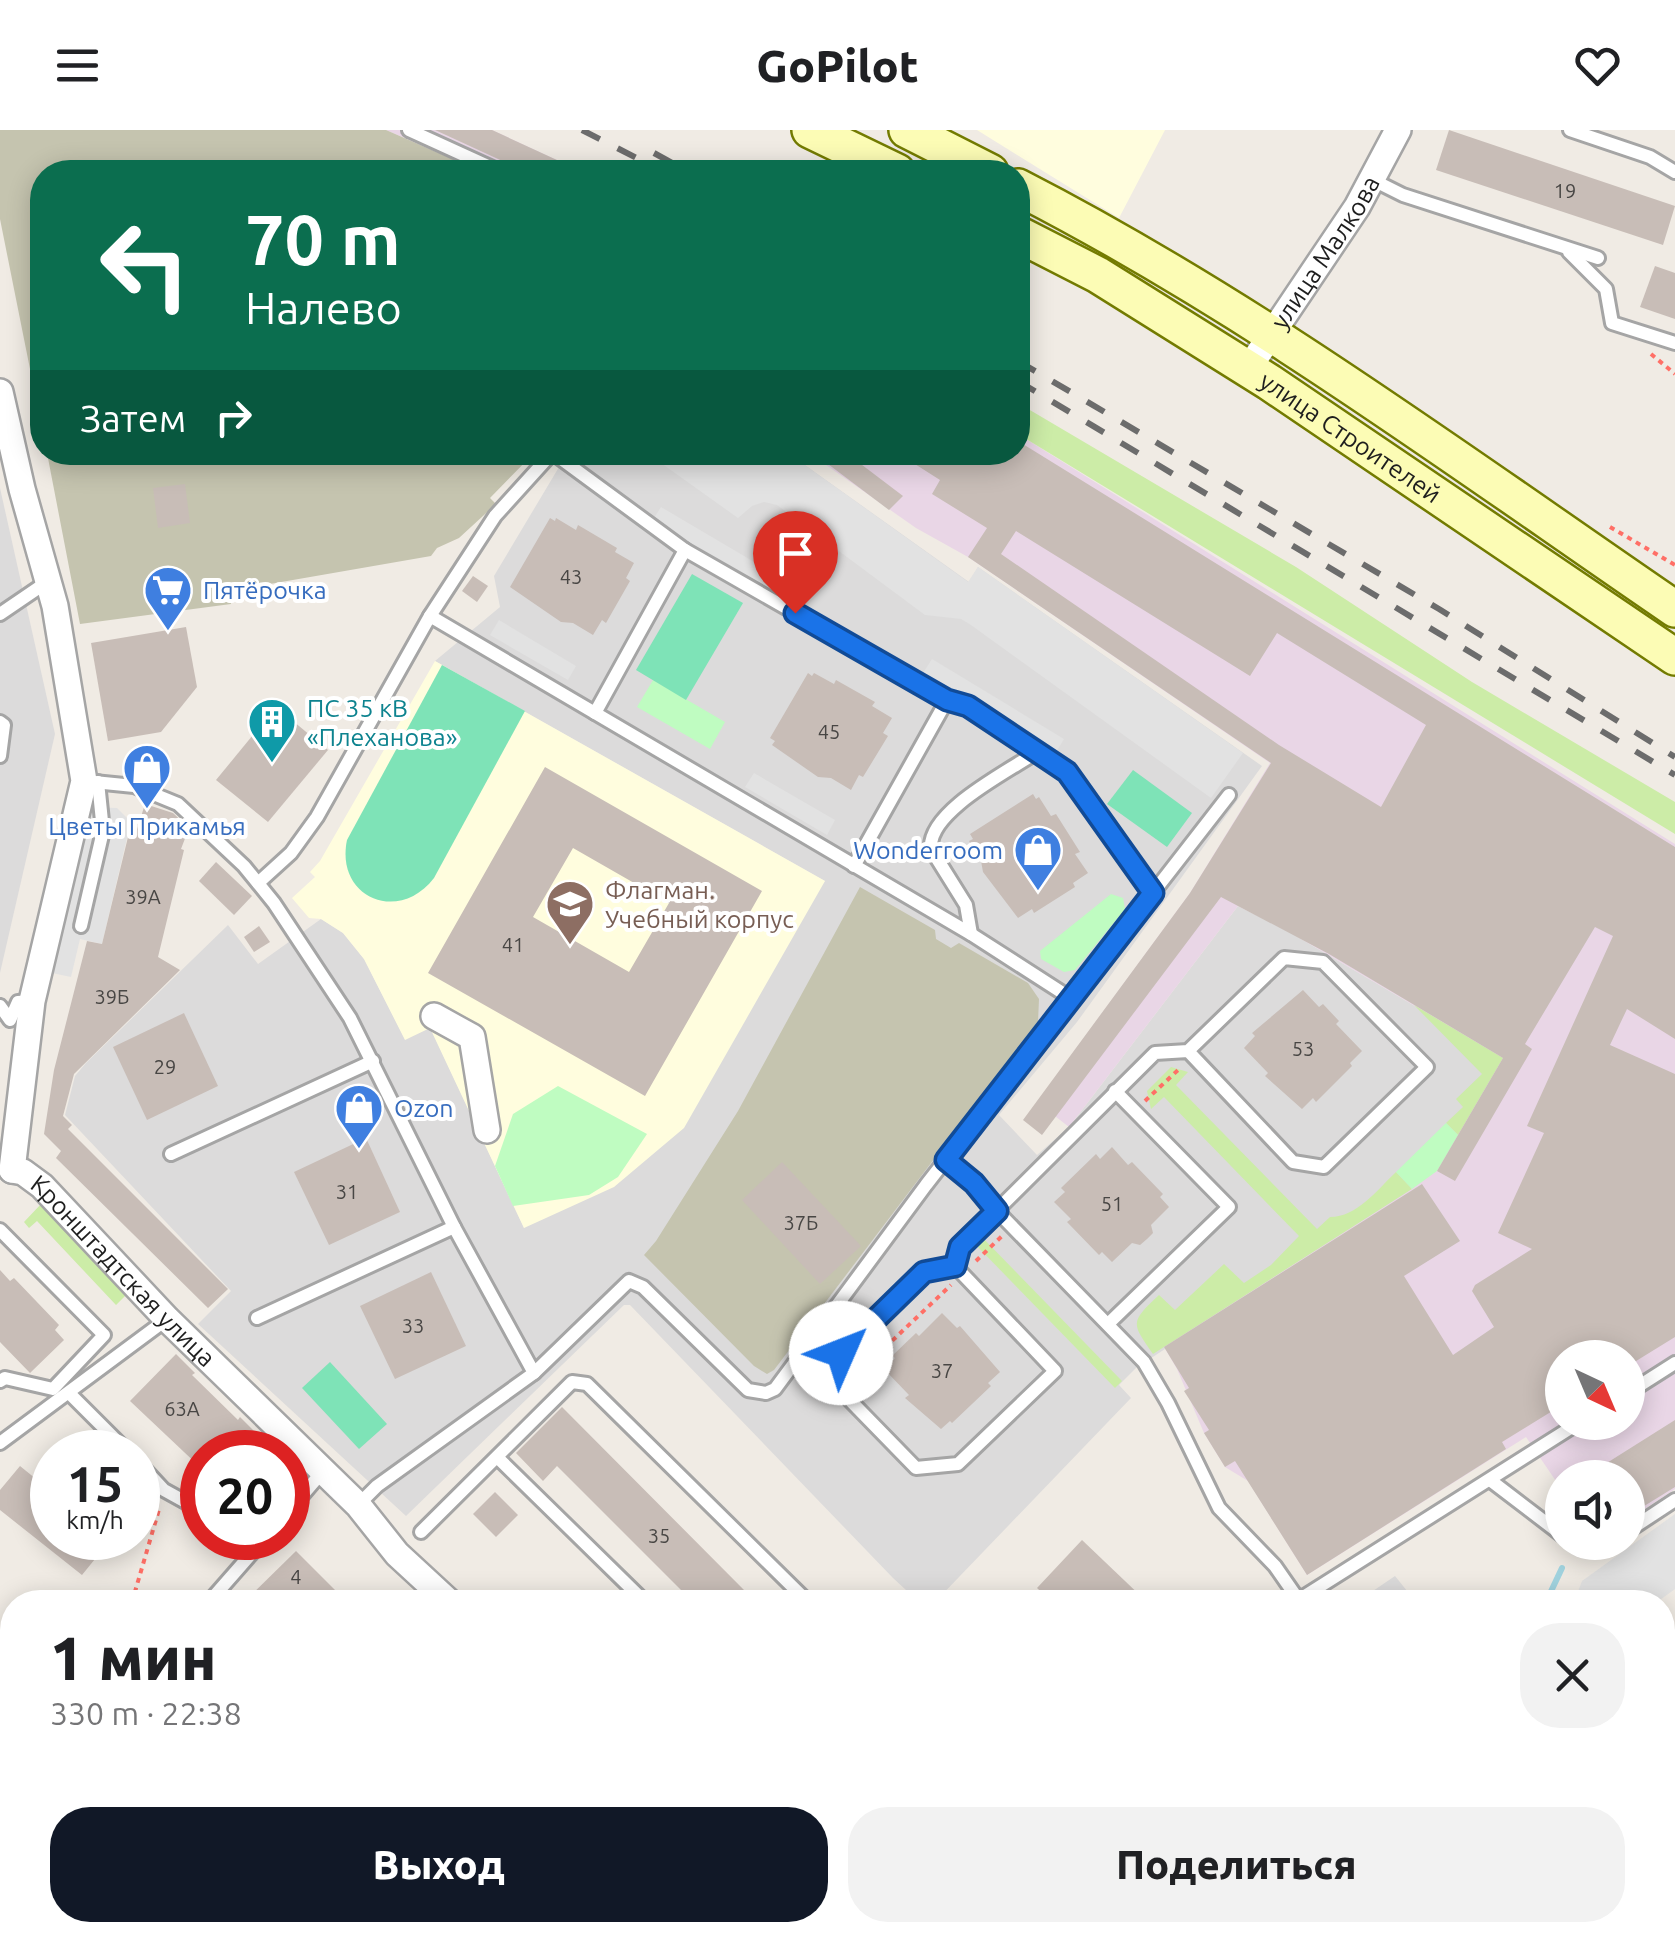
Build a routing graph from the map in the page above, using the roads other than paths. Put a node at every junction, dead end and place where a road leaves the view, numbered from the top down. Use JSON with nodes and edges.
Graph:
{"nodes":[{"id":1,"x":409,"y":130,"type":"edge"},
{"id":2,"x":810,"y":130,"type":"edge"},
{"id":3,"x":906,"y":130,"type":"edge"},
{"id":4,"x":1398,"y":130,"type":"edge"},
{"id":5,"x":1570,"y":130,"type":"edge"},
{"id":6,"x":475,"y":160,"type":"edge"},
{"id":7,"x":872,"y":160,"type":"edge"},
{"id":8,"x":966,"y":160,"type":"edge"},
{"id":9,"x":1675,"y":172,"type":"edge"},
{"id":10,"x":1373,"y":180,"type":"junction"},
{"id":11,"x":1030,"y":193,"type":"edge"},
{"id":12,"x":1030,"y":240,"type":"edge"},
{"id":13,"x":1566,"y":248,"type":"junction"},
{"id":14,"x":1598,"y":258,"type":"dead end"},
{"id":15,"x":1270,"y":333,"type":"junction"},
{"id":16,"x":1675,"y":343,"type":"edge"},
{"id":17,"x":1248,"y":369,"type":"junction"},
{"id":18,"x":0,"y":392,"type":"edge"},
{"id":19,"x":542,"y":465,"type":"edge"},
{"id":20,"x":569,"y":465,"type":"edge"},
{"id":21,"x":685,"y":550,"type":"junction"},
{"id":22,"x":47,"y":582,"type":"junction"},
{"id":23,"x":1675,"y":609,"type":"edge"},
{"id":24,"x":0,"y":614,"type":"edge"},
{"id":25,"x":430,"y":616,"type":"junction"},
{"id":26,"x":1675,"y":658,"type":"edge"},
{"id":27,"x":947,"y":700,"type":"junction"},
{"id":28,"x":596,"y":713,"type":"junction"},
{"id":29,"x":0,"y":722,"type":"edge"},
{"id":30,"x":1040,"y":750,"type":"junction"},
{"id":31,"x":0,"y":756,"type":"edge"},
{"id":32,"x":91,"y":782,"type":"junction"},
{"id":33,"x":1229,"y":795,"type":"dead end"},
{"id":34,"x":854,"y":866,"type":"junction"},
{"id":35,"x":258,"y":883,"type":"junction"},
{"id":36,"x":1153,"y":893,"type":"junction"},
{"id":37,"x":81,"y":926,"type":"dead end"},
{"id":38,"x":971,"y":934,"type":"junction"},
{"id":39,"x":1072,"y":1000,"type":"junction"},
{"id":40,"x":32,"y":1002,"type":"junction"},
{"id":41,"x":0,"y":1006,"type":"edge"},
{"id":42,"x":434,"y":1016,"type":"dead end"},
{"id":43,"x":5,"y":1024,"type":"edge"},
{"id":44,"x":1191,"y":1054,"type":"junction"},
{"id":45,"x":373,"y":1061,"type":"junction"},
{"id":46,"x":1115,"y":1091,"type":"junction"},
{"id":47,"x":487,"y":1130,"type":"dead end"},
{"id":48,"x":172,"y":1154,"type":"dead end"},
{"id":49,"x":946,"y":1160,"type":"junction"},
{"id":50,"x":6,"y":1175,"type":"edge"},
{"id":51,"x":997,"y":1211,"type":"junction"},
{"id":52,"x":454,"y":1227,"type":"junction"},
{"id":53,"x":0,"y":1230,"type":"edge"},
{"id":54,"x":959,"y":1270,"type":"junction"},
{"id":55,"x":256,"y":1318,"type":"dead end"},
{"id":56,"x":167,"y":1319,"type":"junction"},
{"id":57,"x":1108,"y":1324,"type":"junction"},
{"id":58,"x":1675,"y":1363,"type":"edge"},
{"id":59,"x":534,"y":1373,"type":"junction"},
{"id":60,"x":0,"y":1380,"type":"edge"},
{"id":61,"x":1645,"y":1382,"type":"edge"},
{"id":62,"x":70,"y":1394,"type":"junction"},
{"id":63,"x":106,"y":1430,"type":"edge"},
{"id":64,"x":271,"y":1430,"type":"edge"},
{"id":65,"x":1552,"y":1440,"type":"edge"},
{"id":66,"x":0,"y":1443,"type":"edge"},
{"id":67,"x":498,"y":1458,"type":"junction"},
{"id":68,"x":310,"y":1463,"type":"edge"},
{"id":69,"x":323,"y":1472,"type":"junction"},
{"id":70,"x":1490,"y":1480,"type":"junction"},
{"id":71,"x":310,"y":1487,"type":"edge"},
{"id":72,"x":1675,"y":1500,"type":"edge"},
{"id":73,"x":358,"y":1505,"type":"junction"},
{"id":74,"x":1645,"y":1520,"type":"edge"},
{"id":75,"x":1545,"y":1523,"type":"edge"},
{"id":76,"x":421,"y":1532,"type":"dead end"},
{"id":77,"x":246,"y":1560,"type":"edge"},
{"id":78,"x":220,"y":1590,"type":"edge"},
{"id":79,"x":436,"y":1590,"type":"edge"},
{"id":80,"x":633,"y":1590,"type":"edge"},
{"id":81,"x":796,"y":1590,"type":"edge"},
{"id":82,"x":1292,"y":1590,"type":"edge"},
{"id":83,"x":1317,"y":1590,"type":"edge"}],
"edges":[{"from":1,"to":6,"type":"lane"},
{"from":2,"to":7,"type":"main road"},
{"from":3,"to":8,"type":"main road"},
{"from":4,"to":10,"type":"street","name":"улица Малкова"},
{"from":5,"to":9,"type":"lane"},
{"from":10,"to":13,"type":"lane"},
{"from":10,"to":15,"type":"street","name":"улица Малкова"},
{"from":11,"to":15,"type":"main road","name":"улица Строителей"},
{"from":12,"to":17,"type":"main road","name":"улица Строителей"},
{"from":13,"to":14,"type":"lane"},
{"from":13,"to":16,"type":"lane"},
{"from":15,"to":17,"type":"street","name":"улица Малкова"},
{"from":15,"to":23,"type":"main road","name":"улица Строителей"},
{"from":17,"to":26,"type":"main road","name":"улица Строителей"},
{"from":18,"to":22,"type":"street","name":"Кронштадтская улица"},
{"from":19,"to":25,"type":"lane"},
{"from":20,"to":21,"type":"lane"},
{"from":21,"to":27,"type":"lane"},
{"from":21,"to":28,"type":"lane"},
{"from":22,"to":24,"type":"lane"},
{"from":22,"to":32,"type":"street","name":"Кронштадтская улица"},
{"from":25,"to":28,"type":"lane"},
{"from":25,"to":35,"type":"lane"},
{"from":27,"to":30,"type":"lane"},
{"from":27,"to":34,"type":"lane"},
{"from":28,"to":34,"type":"lane"},
{"from":29,"to":31,"type":"lane"},
{"from":30,"to":36,"type":"lane"},
{"from":30,"to":38,"type":"lane"},
{"from":32,"to":35,"type":"lane"},
{"from":32,"to":37,"type":"lane"},
{"from":32,"to":40,"type":"street","name":"Кронштадтская улица"},
{"from":33,"to":36,"type":"lane"},
{"from":34,"to":38,"type":"lane"},
{"from":35,"to":45,"type":"lane"},
{"from":36,"to":39,"type":"lane"},
{"from":38,"to":39,"type":"lane"},
{"from":39,"to":49,"type":"lane"},
{"from":40,"to":43,"type":"lane"},
{"from":40,"to":50,"type":"street","name":"Кронштадтская улица"},
{"from":41,"to":43,"type":"lane"},
{"from":42,"to":47,"type":"street"},
{"from":44,"to":44,"type":"lane"},
{"from":44,"to":46,"type":"lane"},
{"from":45,"to":48,"type":"lane"},
{"from":45,"to":52,"type":"lane"},
{"from":46,"to":51,"type":"lane"},
{"from":46,"to":57,"type":"lane"},
{"from":49,"to":51,"type":"lane"},
{"from":49,"to":59,"type":"lane"},
{"from":50,"to":56,"type":"street","name":"Кронштадтская улица"},
{"from":51,"to":54,"type":"lane"},
{"from":51,"to":57,"type":"lane"},
{"from":52,"to":55,"type":"lane"},
{"from":52,"to":59,"type":"lane"},
{"from":53,"to":60,"type":"lane"},
{"from":54,"to":54,"type":"lane"},
{"from":56,"to":62,"type":"lane"},
{"from":56,"to":64,"type":"street","name":"Кронштадтская улица"},
{"from":57,"to":82,"type":"lane"},
{"from":58,"to":61,"type":"lane"},
{"from":59,"to":73,"type":"lane"},
{"from":62,"to":63,"type":"lane"},
{"from":62,"to":66,"type":"lane"},
{"from":65,"to":70,"type":"lane"},
{"from":67,"to":76,"type":"lane"},
{"from":67,"to":80,"type":"lane"},
{"from":67,"to":81,"type":"lane"},
{"from":68,"to":69,"type":"street","name":"Кронштадтская улица"},
{"from":69,"to":71,"type":"lane"},
{"from":69,"to":73,"type":"street","name":"Кронштадтская улица"},
{"from":70,"to":75,"type":"lane"},
{"from":70,"to":83,"type":"lane"},
{"from":72,"to":74,"type":"lane"},
{"from":73,"to":79,"type":"street","name":"Кронштадтская улица"},
{"from":77,"to":78,"type":"lane"}]}
